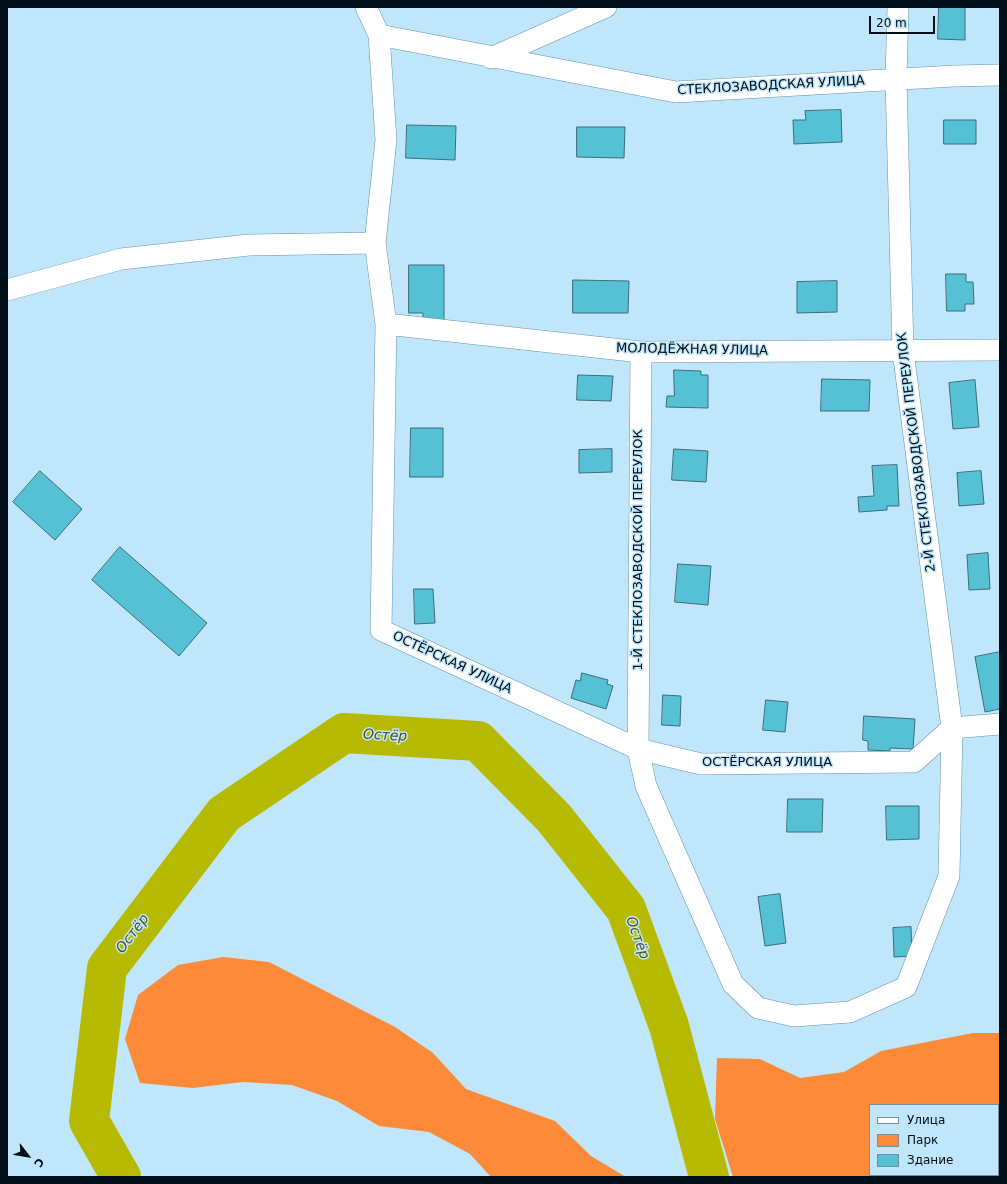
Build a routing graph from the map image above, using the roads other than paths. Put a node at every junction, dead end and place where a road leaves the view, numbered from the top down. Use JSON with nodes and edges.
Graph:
{"nodes":[{"id":1,"x":366,"y":7,"type":"edge"},
{"id":2,"x":606,"y":7,"type":"edge"},
{"id":3,"x":898,"y":7,"type":"edge"},
{"id":4,"x":379,"y":35,"type":"junction"},
{"id":5,"x":491,"y":58,"type":"junction"},
{"id":6,"x":1000,"y":75,"type":"edge"},
{"id":7,"x":896,"y":79,"type":"junction"},
{"id":8,"x":375,"y":243,"type":"junction"},
{"id":9,"x":7,"y":290,"type":"edge"},
{"id":10,"x":386,"y":324,"type":"junction"},
{"id":11,"x":1000,"y":350,"type":"edge"},
{"id":12,"x":903,"y":351,"type":"junction"},
{"id":13,"x":641,"y":352,"type":"junction"},
{"id":14,"x":1000,"y":724,"type":"edge"},
{"id":15,"x":952,"y":728,"type":"junction"},
{"id":16,"x":638,"y":749,"type":"junction"}],
"edges":[{"from":1,"to":4,"type":"street"},
{"from":2,"to":5,"type":"street"},
{"from":3,"to":7,"type":"street","name":"2-Й СТЕКЛОЗАВОДСКОЙ ПЕРЕУЛОК"},
{"from":4,"to":5,"type":"street","name":"СТЕКЛОЗАВОДСКАЯ УЛИЦА"},
{"from":4,"to":8,"type":"street"},
{"from":5,"to":7,"type":"street","name":"СТЕКЛОЗАВОДСКАЯ УЛИЦА"},
{"from":6,"to":7,"type":"street","name":"СТЕКЛОЗАВОДСКАЯ УЛИЦА"},
{"from":7,"to":12,"type":"street","name":"2-Й СТЕКЛОЗАВОДСКОЙ ПЕРЕУЛОК"},
{"from":8,"to":9,"type":"street"},
{"from":8,"to":10,"type":"street"},
{"from":10,"to":13,"type":"street","name":"МОЛОДЁЖНАЯ УЛИЦА"},
{"from":10,"to":16,"type":"street","name":"ОСТЁРСКАЯ УЛИЦА"},
{"from":11,"to":12,"type":"street","name":"МОЛОДЁЖНАЯ УЛИЦА"},
{"from":12,"to":13,"type":"street","name":"МОЛОДЁЖНАЯ УЛИЦА"},
{"from":12,"to":15,"type":"street","name":"2-Й СТЕКЛОЗАВОДСКОЙ ПЕРЕУЛОК"},
{"from":13,"to":16,"type":"street","name":"1-Й СТЕКЛОЗАВОДСКОЙ ПЕРЕУЛОК"},
{"from":14,"to":15,"type":"street"},
{"from":15,"to":16,"type":"street","name":"ОСТЁРСКАЯ УЛИЦА"},
{"from":15,"to":16,"type":"street","name":"2-Й СТЕКЛОЗАВОДСКОЙ ПЕРЕУЛОК"}]}
